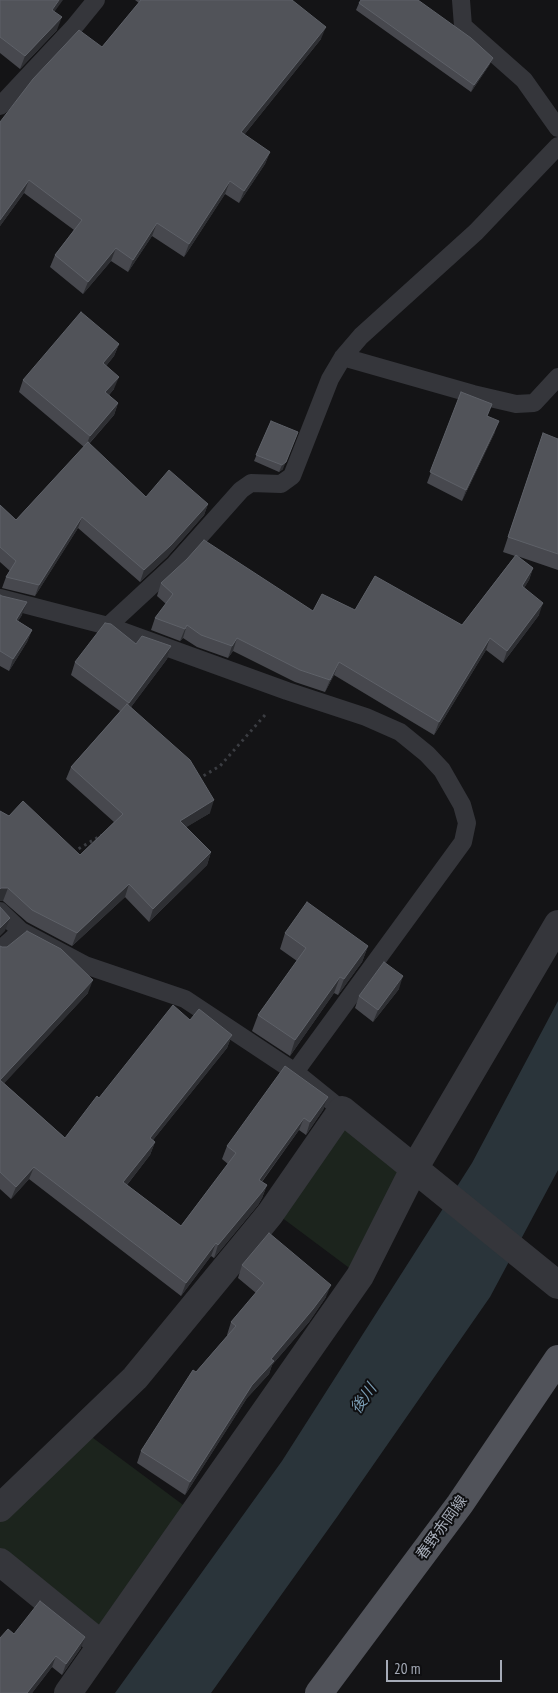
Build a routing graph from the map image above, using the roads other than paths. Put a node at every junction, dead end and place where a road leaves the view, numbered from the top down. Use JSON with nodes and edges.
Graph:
{"nodes":[{"id":1,"x":96,"y":0,"type":"edge"},
{"id":2,"x":461,"y":0,"type":"edge"},
{"id":3,"x":0,"y":106,"type":"edge"},
{"id":4,"x":558,"y":128,"type":"edge"},
{"id":5,"x":558,"y":146,"type":"edge"},
{"id":6,"x":343,"y":357,"type":"junction"},
{"id":7,"x":558,"y":377,"type":"edge"},
{"id":8,"x":0,"y":598,"type":"edge"},
{"id":9,"x":108,"y":626,"type":"junction"},
{"id":10,"x":0,"y":911,"type":"edge"},
{"id":11,"x":558,"y":924,"type":"edge"},
{"id":12,"x":21,"y":930,"type":"junction"},
{"id":13,"x":0,"y":950,"type":"edge"},
{"id":14,"x":295,"y":1072,"type":"junction"},
{"id":15,"x":342,"y":1110,"type":"junction"},
{"id":16,"x":414,"y":1169,"type":"junction"},
{"id":17,"x":549,"y":1277,"type":"edge"},
{"id":18,"x":558,"y":1359,"type":"edge"},
{"id":19,"x":0,"y":1508,"type":"edge"},
{"id":20,"x":0,"y":1562,"type":"edge"},
{"id":21,"x":102,"y":1645,"type":"junction"},
{"id":22,"x":68,"y":1693,"type":"edge"},
{"id":23,"x":319,"y":1693,"type":"edge"}],
"edges":[{"from":1,"to":3,"type":"lane"},
{"from":2,"to":4,"type":"lane"},
{"from":5,"to":6,"type":"lane"},
{"from":6,"to":7,"type":"lane"},
{"from":6,"to":9,"type":"lane"},
{"from":8,"to":9,"type":"lane"},
{"from":9,"to":14,"type":"lane"},
{"from":10,"to":12,"type":"lane"},
{"from":11,"to":16,"type":"street"},
{"from":12,"to":13,"type":"lane"},
{"from":12,"to":14,"type":"lane"},
{"from":14,"to":15,"type":"lane"},
{"from":15,"to":16,"type":"street"},
{"from":15,"to":19,"type":"street"},
{"from":16,"to":17,"type":"street"},
{"from":16,"to":21,"type":"street"},
{"from":18,"to":23,"type":"main road","name":"春野赤岡線"},
{"from":20,"to":21,"type":"street"},
{"from":21,"to":22,"type":"street"}]}
